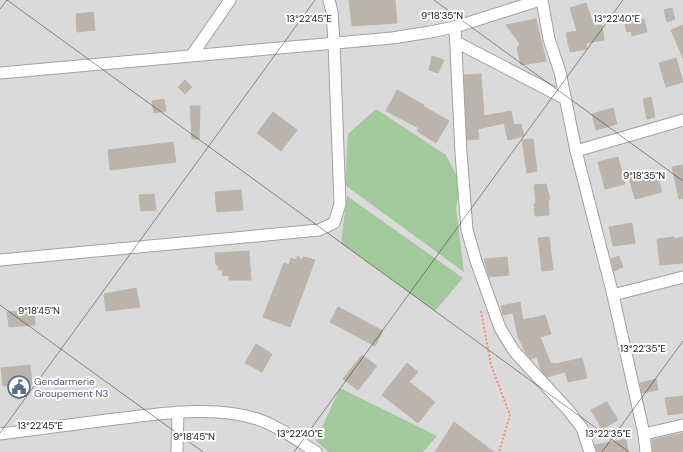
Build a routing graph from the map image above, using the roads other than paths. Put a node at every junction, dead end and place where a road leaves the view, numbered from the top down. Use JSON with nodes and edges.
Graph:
{"nodes":[{"id":1,"x":230,"y":0,"type":"edge"},
{"id":2,"x":329,"y":0,"type":"edge"},
{"id":3,"x":541,"y":0,"type":"edge"},
{"id":4,"x":455,"y":27,"type":"junction"},
{"id":5,"x":334,"y":42,"type":"junction"},
{"id":6,"x":456,"y":42,"type":"junction"},
{"id":7,"x":192,"y":55,"type":"junction"},
{"id":8,"x":0,"y":73,"type":"edge"},
{"id":9,"x":566,"y":99,"type":"junction"},
{"id":10,"x":683,"y":120,"type":"edge"},
{"id":11,"x":576,"y":152,"type":"junction"},
{"id":12,"x":0,"y":260,"type":"edge"},
{"id":13,"x":683,"y":277,"type":"edge"},
{"id":14,"x":612,"y":295,"type":"junction"},
{"id":15,"x":178,"y":412,"type":"junction"},
{"id":16,"x":683,"y":425,"type":"edge"},
{"id":17,"x":0,"y":434,"type":"edge"},
{"id":18,"x":644,"y":434,"type":"junction"},
{"id":19,"x":176,"y":452,"type":"edge"},
{"id":20,"x":316,"y":452,"type":"edge"},
{"id":21,"x":590,"y":452,"type":"edge"},
{"id":22,"x":646,"y":452,"type":"edge"}],
"edges":[{"from":1,"to":7,"type":"street"},
{"from":2,"to":5,"type":"street"},
{"from":3,"to":4,"type":"street"},
{"from":3,"to":9,"type":"street"},
{"from":4,"to":5,"type":"street"},
{"from":4,"to":6,"type":"street"},
{"from":5,"to":7,"type":"street"},
{"from":5,"to":12,"type":"street"},
{"from":6,"to":9,"type":"street"},
{"from":6,"to":21,"type":"street"},
{"from":7,"to":8,"type":"street"},
{"from":9,"to":11,"type":"street"},
{"from":10,"to":11,"type":"street"},
{"from":11,"to":14,"type":"street"},
{"from":13,"to":14,"type":"street"},
{"from":14,"to":18,"type":"street"},
{"from":15,"to":17,"type":"street"},
{"from":15,"to":19,"type":"street"},
{"from":15,"to":20,"type":"street"},
{"from":16,"to":18,"type":"street"},
{"from":18,"to":22,"type":"street"}]}
